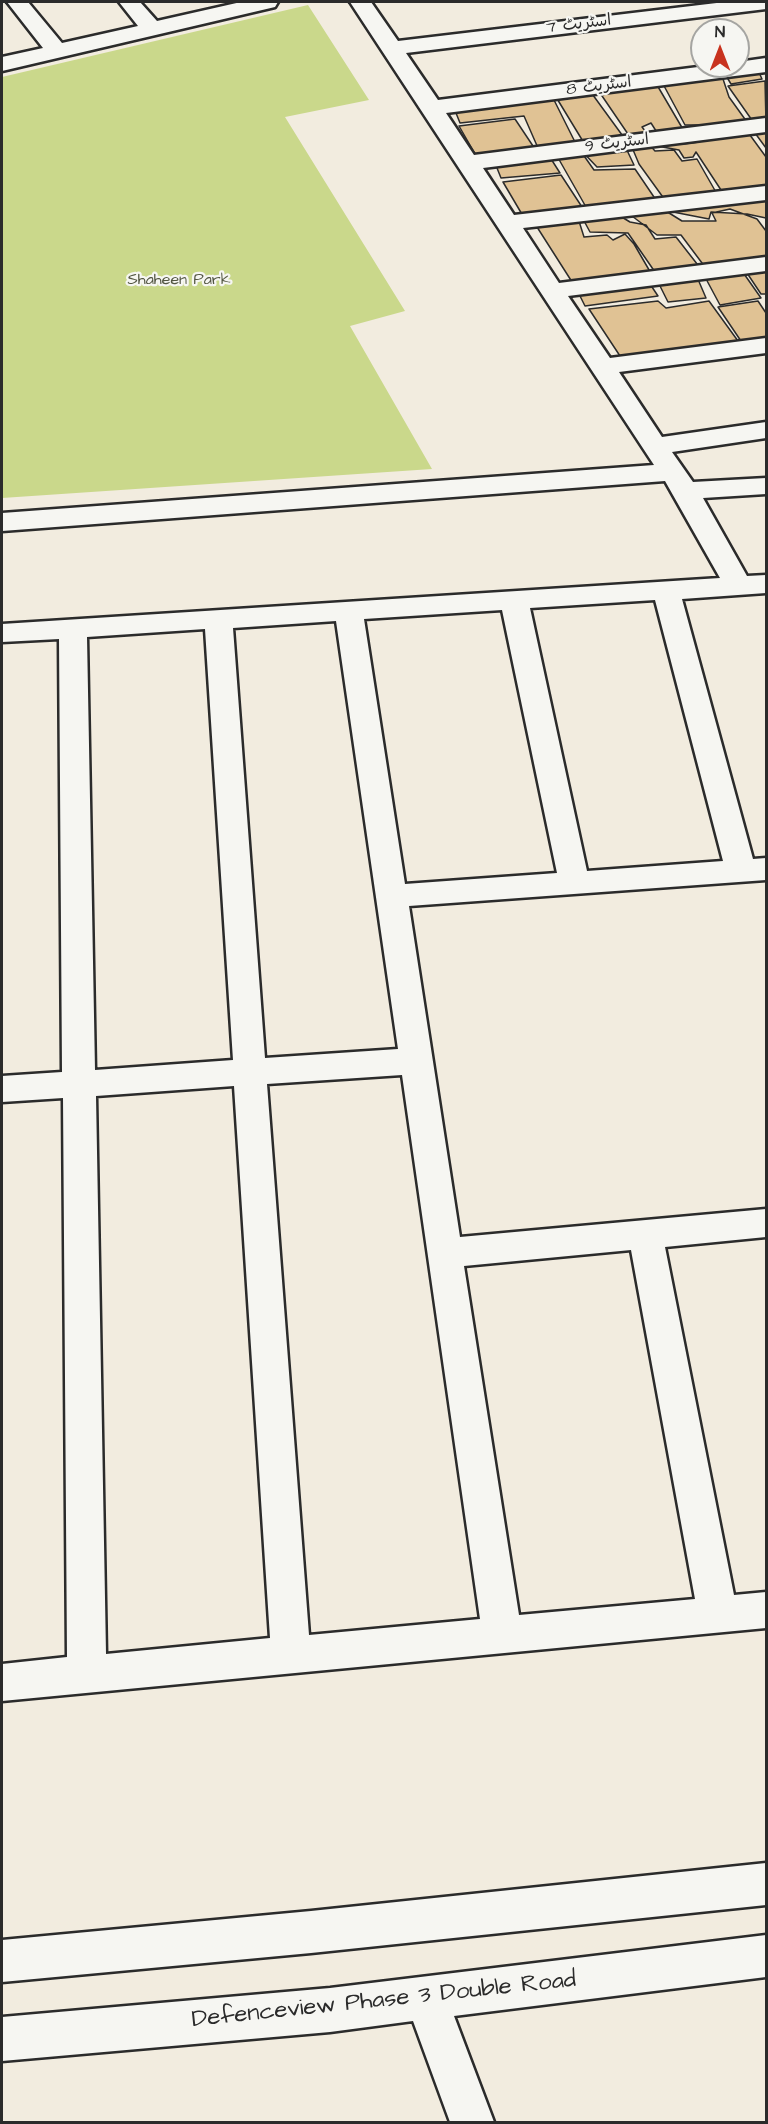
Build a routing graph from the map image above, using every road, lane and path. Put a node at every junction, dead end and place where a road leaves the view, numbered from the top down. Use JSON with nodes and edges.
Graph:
{"nodes":[{"id":1,"x":17,"y":2,"type":"edge"},
{"id":2,"x":129,"y":2,"type":"edge"},
{"id":3,"x":267,"y":2,"type":"edge"},
{"id":4,"x":361,"y":2,"type":"edge"},
{"id":5,"x":766,"y":3,"type":"edge"},
{"id":6,"x":236,"y":5,"type":"edge"},
{"id":7,"x":152,"y":29,"type":"junction"},
{"id":8,"x":392,"y":48,"type":"junction"},
{"id":9,"x":57,"y":51,"type":"junction"},
{"id":10,"x":2,"y":64,"type":"edge"},
{"id":11,"x":766,"y":65,"type":"edge"},
{"id":12,"x":432,"y":108,"type":"junction"},
{"id":13,"x":766,"y":125,"type":"edge"},
{"id":14,"x":468,"y":163,"type":"junction"},
{"id":15,"x":766,"y":193,"type":"edge"},
{"id":16,"x":508,"y":224,"type":"junction"},
{"id":17,"x":766,"y":264,"type":"edge"},
{"id":18,"x":552,"y":291,"type":"junction"},
{"id":19,"x":766,"y":345,"type":"edge"},
{"id":20,"x":603,"y":368,"type":"junction"},
{"id":21,"x":766,"y":430,"type":"edge"},
{"id":22,"x":655,"y":446,"type":"junction"},
{"id":23,"x":678,"y":482,"type":"junction"},
{"id":24,"x":766,"y":486,"type":"edge"},
{"id":25,"x":2,"y":522,"type":"edge"},
{"id":26,"x":766,"y":584,"type":"edge"},
{"id":27,"x":739,"y":586,"type":"junction"},
{"id":28,"x":666,"y":590,"type":"junction"},
{"id":29,"x":514,"y":600,"type":"junction"},
{"id":30,"x":349,"y":611,"type":"junction"},
{"id":31,"x":218,"y":619,"type":"junction"},
{"id":32,"x":73,"y":628,"type":"junction"},
{"id":33,"x":2,"y":633,"type":"edge"},
{"id":34,"x":754,"y":870,"type":"edge"},
{"id":35,"x":574,"y":882,"type":"junction"},
{"id":36,"x":391,"y":896,"type":"junction"},
{"id":37,"x":416,"y":1061,"type":"junction"},
{"id":38,"x":250,"y":1074,"type":"junction"},
{"id":39,"x":78,"y":1084,"type":"junction"},
{"id":40,"x":2,"y":1089,"type":"edge"},
{"id":41,"x":766,"y":1223,"type":"edge"},
{"id":42,"x":645,"y":1234,"type":"junction"},
{"id":43,"x":445,"y":1253,"type":"junction"},
{"id":44,"x":766,"y":1610,"type":"edge"},
{"id":45,"x":718,"y":1615,"type":"junction"},
{"id":46,"x":502,"y":1635,"type":"junction"},
{"id":47,"x":291,"y":1655,"type":"junction"},
{"id":48,"x":87,"y":1674,"type":"junction"},
{"id":49,"x":2,"y":1682,"type":"edge"},
{"id":50,"x":766,"y":1884,"type":"edge"},
{"id":51,"x":766,"y":1956,"type":"edge"},
{"id":52,"x":2,"y":1961,"type":"edge"},
{"id":53,"x":426,"y":1999,"type":"junction"},
{"id":54,"x":2,"y":2039,"type":"edge"},
{"id":55,"x":472,"y":2122,"type":"edge"}],
"edges":[{"from":1,"to":9,"type":"street"},
{"from":2,"to":7,"type":"street"},
{"from":3,"to":6,"type":"street"},
{"from":4,"to":8,"type":"street"},
{"from":5,"to":8,"type":"street","name":"اسٹریٹ 7"},
{"from":6,"to":7,"type":"street"},
{"from":7,"to":9,"type":"street"},
{"from":8,"to":12,"type":"street"},
{"from":9,"to":10,"type":"street"},
{"from":11,"to":12,"type":"street","name":"اسٹریٹ 8"},
{"from":12,"to":14,"type":"street"},
{"from":13,"to":14,"type":"street","name":"اسٹریٹ 9"},
{"from":14,"to":16,"type":"street"},
{"from":15,"to":16,"type":"street"},
{"from":16,"to":18,"type":"street"},
{"from":17,"to":18,"type":"street"},
{"from":18,"to":20,"type":"street"},
{"from":19,"to":20,"type":"street"},
{"from":20,"to":22,"type":"street"},
{"from":21,"to":22,"type":"street"},
{"from":22,"to":23,"type":"street"},
{"from":23,"to":24,"type":"street"},
{"from":23,"to":25,"type":"street"},
{"from":23,"to":27,"type":"street"},
{"from":26,"to":27,"type":"street"},
{"from":27,"to":28,"type":"street"},
{"from":28,"to":29,"type":"street"},
{"from":28,"to":34,"type":"street"},
{"from":29,"to":30,"type":"street"},
{"from":29,"to":35,"type":"street"},
{"from":30,"to":31,"type":"street"},
{"from":30,"to":36,"type":"street"},
{"from":31,"to":32,"type":"street"},
{"from":31,"to":38,"type":"street"},
{"from":32,"to":33,"type":"street"},
{"from":32,"to":39,"type":"street"},
{"from":34,"to":35,"type":"street"},
{"from":35,"to":36,"type":"street"},
{"from":36,"to":37,"type":"street"},
{"from":37,"to":38,"type":"street"},
{"from":37,"to":43,"type":"street"},
{"from":38,"to":39,"type":"street"},
{"from":38,"to":47,"type":"street"},
{"from":39,"to":40,"type":"street"},
{"from":39,"to":48,"type":"street"},
{"from":41,"to":42,"type":"street"},
{"from":42,"to":43,"type":"street"},
{"from":42,"to":45,"type":"street"},
{"from":43,"to":46,"type":"street"},
{"from":44,"to":45,"type":"street"},
{"from":45,"to":46,"type":"street"},
{"from":46,"to":47,"type":"street"},
{"from":47,"to":48,"type":"street"},
{"from":48,"to":49,"type":"street"},
{"from":50,"to":52,"type":"street"},
{"from":51,"to":53,"type":"street","name":"Defenceview Phase 3 Double Road"},
{"from":53,"to":54,"type":"street","name":"Defenceview Phase 3 Double Road"},
{"from":53,"to":55,"type":"street"}]}
